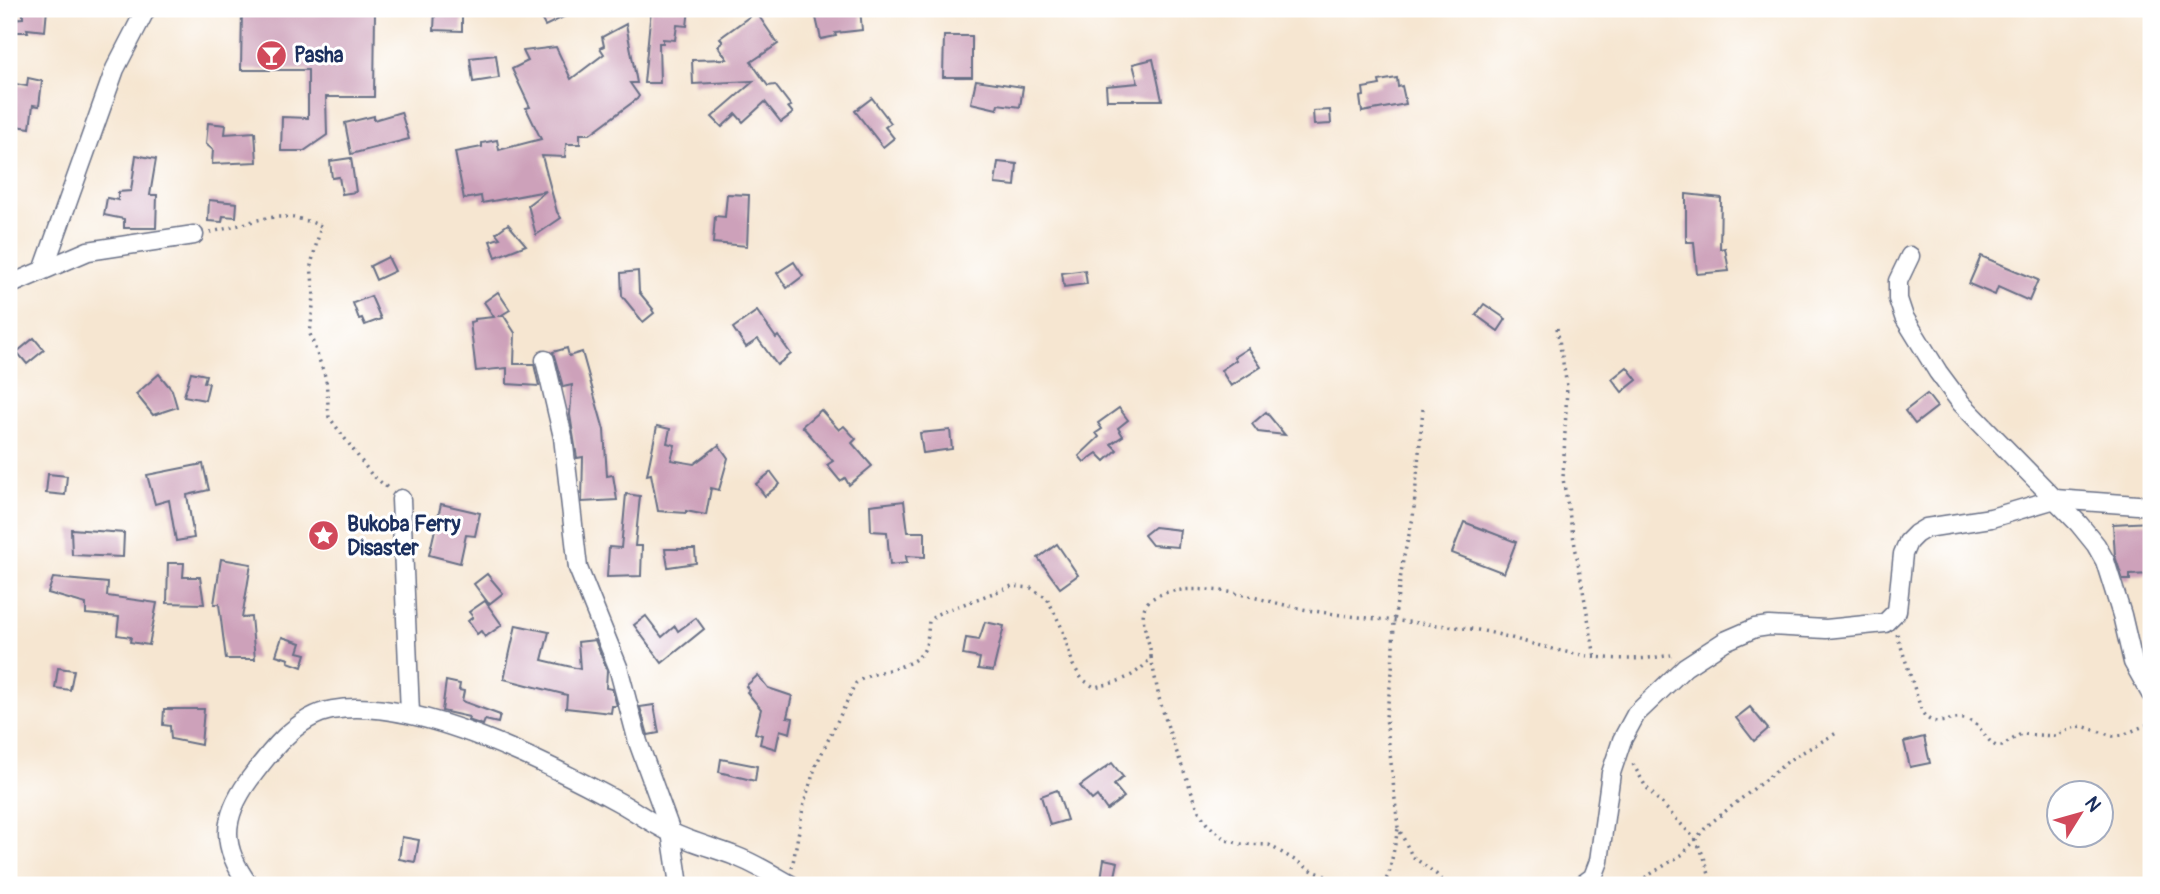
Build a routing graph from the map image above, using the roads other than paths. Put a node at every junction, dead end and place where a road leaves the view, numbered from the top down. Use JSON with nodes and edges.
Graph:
{"nodes":[{"id":1,"x":146,"y":9,"type":"edge"},
{"id":2,"x":194,"y":235,"type":"road end"},
{"id":3,"x":1909,"y":256,"type":"dead end"},
{"id":4,"x":44,"y":268,"type":"junction"},
{"id":5,"x":9,"y":285,"type":"edge"},
{"id":6,"x":545,"y":360,"type":"dead end"},
{"id":7,"x":401,"y":499,"type":"road end"},
{"id":8,"x":2055,"y":499,"type":"junction"},
{"id":9,"x":2151,"y":506,"type":"edge"},
{"id":10,"x":2151,"y":694,"type":"edge"},
{"id":11,"x":410,"y":713,"type":"junction"},
{"id":12,"x":671,"y":832,"type":"junction"},
{"id":13,"x":249,"y":885,"type":"edge"},
{"id":14,"x":679,"y":885,"type":"edge"},
{"id":15,"x":789,"y":885,"type":"edge"},
{"id":16,"x":1582,"y":885,"type":"edge"}],
"edges":[{"from":1,"to":4,"type":"street"},
{"from":2,"to":4,"type":"street"},
{"from":3,"to":8,"type":"street"},
{"from":4,"to":5,"type":"street"},
{"from":6,"to":12,"type":"street"},
{"from":7,"to":11,"type":"street"},
{"from":8,"to":9,"type":"street"},
{"from":8,"to":10,"type":"street"},
{"from":8,"to":16,"type":"street"},
{"from":11,"to":12,"type":"street"},
{"from":11,"to":13,"type":"street"},
{"from":12,"to":14,"type":"street"},
{"from":12,"to":15,"type":"street"}]}
